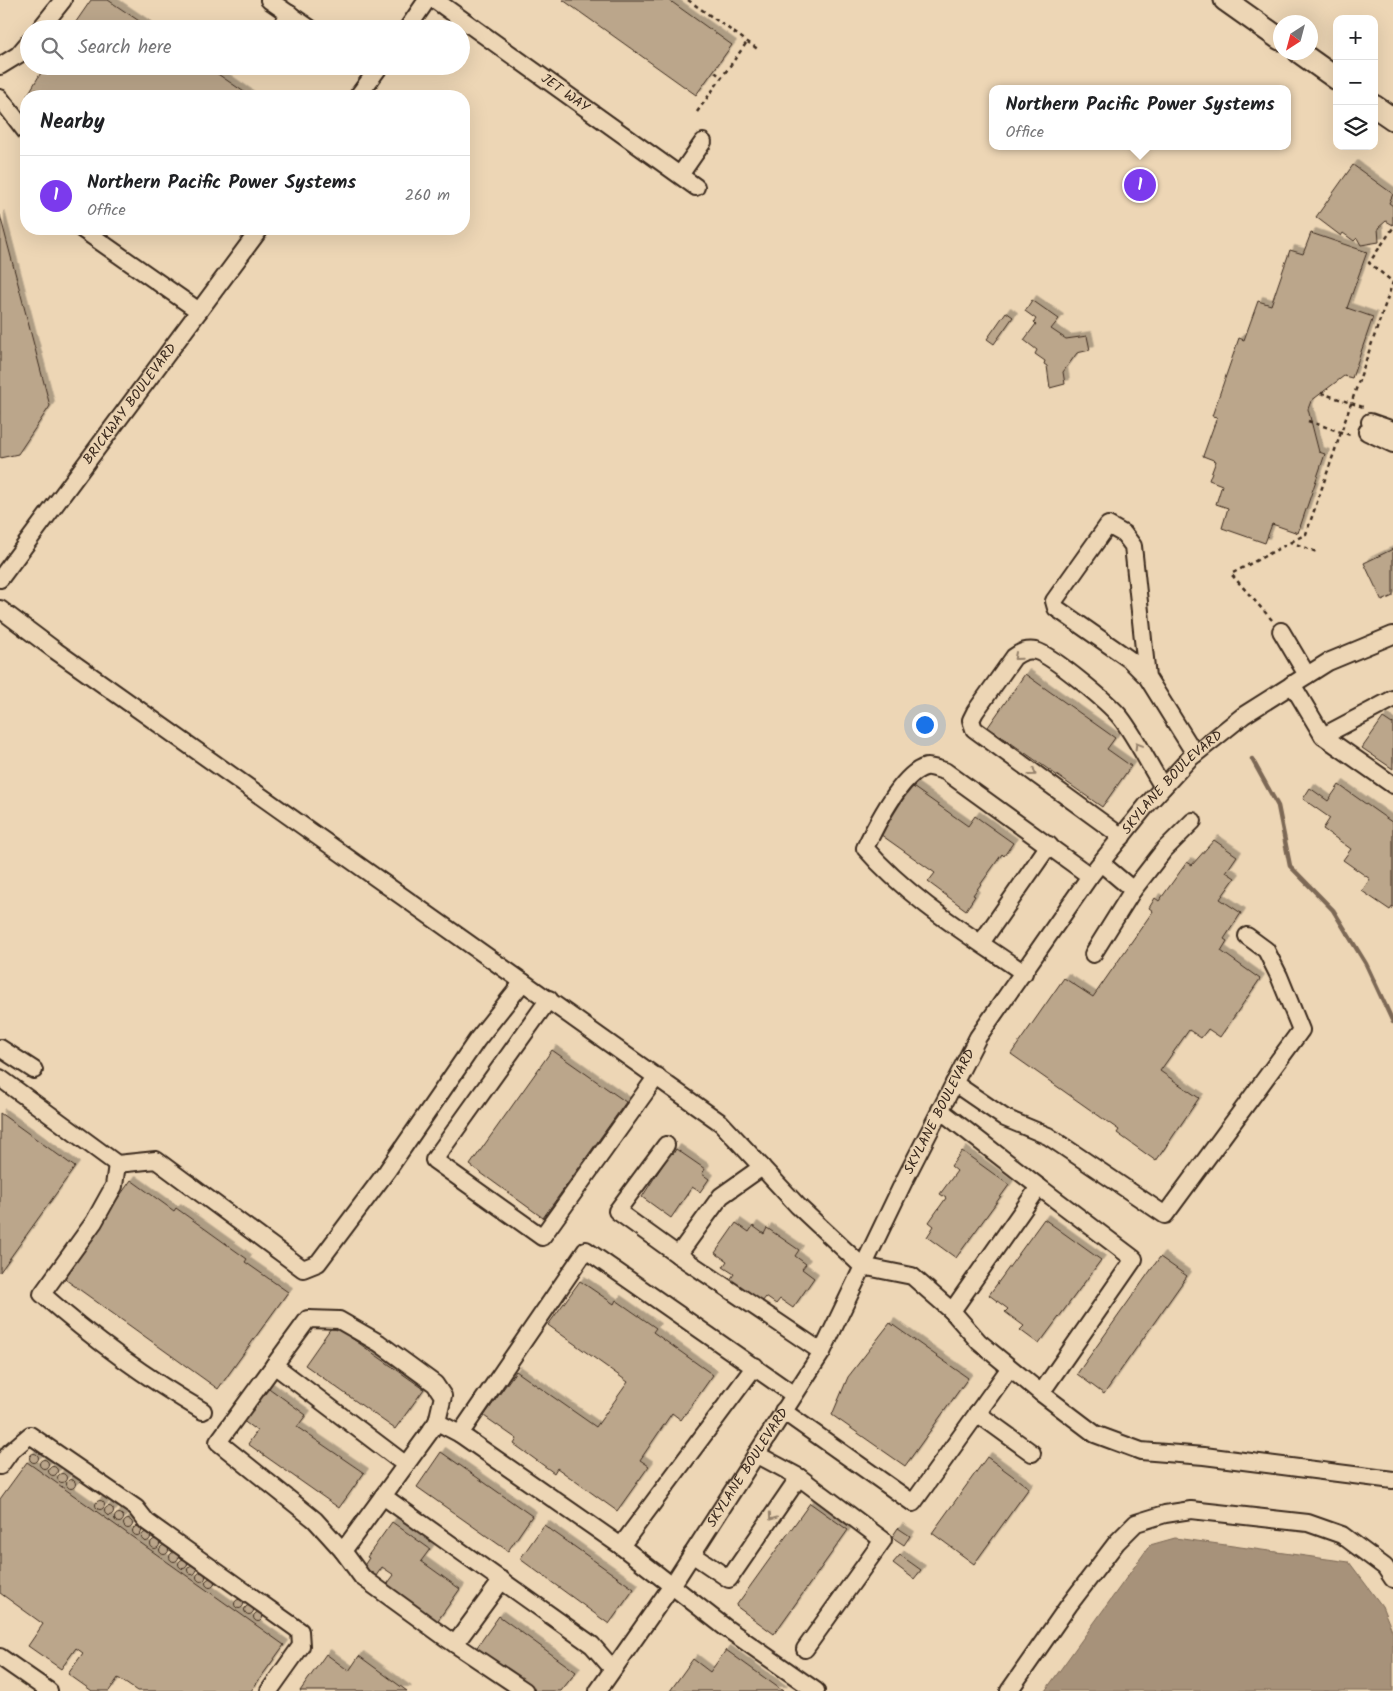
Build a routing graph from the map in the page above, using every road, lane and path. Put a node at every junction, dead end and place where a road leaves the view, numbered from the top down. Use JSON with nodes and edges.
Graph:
{"nodes":[{"id":1,"x":63,"y":0,"type":"edge"},
{"id":2,"x":269,"y":0,"type":"edge"},
{"id":3,"x":427,"y":0,"type":"edge"},
{"id":4,"x":435,"y":0,"type":"edge"},
{"id":5,"x":688,"y":0,"type":"edge"},
{"id":6,"x":1225,"y":0,"type":"edge"},
{"id":7,"x":290,"y":14,"type":"junction"},
{"id":8,"x":47,"y":20,"type":"edge"},
{"id":9,"x":286,"y":20,"type":"edge"},
{"id":10,"x":298,"y":20,"type":"edge"},
{"id":11,"x":413,"y":20,"type":"edge"},
{"id":12,"x":463,"y":20,"type":"edge"},
{"id":13,"x":470,"y":25,"type":"edge"},
{"id":14,"x":1273,"y":34,"type":"edge"},
{"id":15,"x":747,"y":42,"type":"junction"},
{"id":16,"x":759,"y":50,"type":"dead end"},
{"id":17,"x":20,"y":53,"type":"edge"},
{"id":18,"x":1310,"y":60,"type":"edge"},
{"id":19,"x":0,"y":66,"type":"edge"},
{"id":20,"x":715,"y":72,"type":"dead end"},
{"id":21,"x":370,"y":75,"type":"edge"},
{"id":22,"x":1333,"y":76,"type":"edge"},
{"id":23,"x":722,"y":78,"type":"junction"},
{"id":24,"x":361,"y":90,"type":"edge"},
{"id":25,"x":0,"y":98,"type":"edge"},
{"id":26,"x":1378,"y":109,"type":"edge"},
{"id":27,"x":697,"y":112,"type":"dead end"},
{"id":28,"x":1393,"y":119,"type":"edge"},
{"id":29,"x":20,"y":124,"type":"edge"},
{"id":30,"x":703,"y":142,"type":"dead end"},
{"id":31,"x":680,"y":175,"type":"junction"},
{"id":32,"x":696,"y":187,"type":"dead end"},
{"id":33,"x":1393,"y":228,"type":"edge"},
{"id":34,"x":91,"y":235,"type":"edge"},
{"id":35,"x":256,"y":235,"type":"edge"},
{"id":36,"x":200,"y":311,"type":"junction"},
{"id":37,"x":1321,"y":393,"type":"dead end"},
{"id":38,"x":1351,"y":403,"type":"junction"},
{"id":39,"x":1308,"y":421,"type":"dead end"},
{"id":40,"x":1366,"y":425,"type":"junction"},
{"id":41,"x":1393,"y":430,"type":"edge"},
{"id":42,"x":1341,"y":432,"type":"junction"},
{"id":43,"x":1393,"y":444,"type":"edge"},
{"id":44,"x":1291,"y":542,"type":"junction"},
{"id":45,"x":1319,"y":553,"type":"dead end"},
{"id":46,"x":0,"y":580,"type":"edge"},
{"id":47,"x":0,"y":609,"type":"edge"},
{"id":48,"x":1281,"y":631,"type":"joint"},
{"id":49,"x":1393,"y":635,"type":"edge"},
{"id":50,"x":1306,"y":675,"type":"junction"},
{"id":51,"x":1147,"y":677,"type":"junction"},
{"id":52,"x":1292,"y":684,"type":"junction"},
{"id":53,"x":1393,"y":699,"type":"edge"},
{"id":54,"x":1323,"y":736,"type":"junction"},
{"id":55,"x":1195,"y":754,"type":"junction"},
{"id":56,"x":1393,"y":785,"type":"edge"},
{"id":57,"x":1163,"y":787,"type":"junction"},
{"id":58,"x":1193,"y":821,"type":"dead end"},
{"id":59,"x":1122,"y":837,"type":"junction"},
{"id":60,"x":1049,"y":845,"type":"junction"},
{"id":61,"x":1096,"y":870,"type":"junction"},
{"id":62,"x":1133,"y":890,"type":"junction"},
{"id":63,"x":1247,"y":936,"type":"dead end"},
{"id":64,"x":981,"y":944,"type":"junction"},
{"id":65,"x":1093,"y":954,"type":"dead end"},
{"id":66,"x":1024,"y":972,"type":"junction"},
{"id":67,"x":523,"y":982,"type":"junction"},
{"id":68,"x":549,"y":1000,"type":"junction"},
{"id":69,"x":2,"y":1054,"type":"edge"},
{"id":70,"x":34,"y":1070,"type":"dead end"},
{"id":71,"x":657,"y":1076,"type":"junction"},
{"id":72,"x":0,"y":1078,"type":"edge"},
{"id":73,"x":954,"y":1083,"type":"junction"},
{"id":74,"x":940,"y":1110,"type":"junction"},
{"id":75,"x":666,"y":1145,"type":"dead end"},
{"id":76,"x":117,"y":1164,"type":"junction"},
{"id":77,"x":762,"y":1167,"type":"junction"},
{"id":78,"x":1039,"y":1187,"type":"junction"},
{"id":79,"x":678,"y":1256,"type":"junction"},
{"id":80,"x":862,"y":1266,"type":"junction"},
{"id":81,"x":952,"y":1311,"type":"junction"},
{"id":82,"x":822,"y":1352,"type":"junction"},
{"id":83,"x":274,"y":1365,"type":"junction"},
{"id":84,"x":755,"y":1366,"type":"junction"},
{"id":85,"x":1009,"y":1369,"type":"junction"},
{"id":86,"x":1041,"y":1393,"type":"junction"},
{"id":87,"x":794,"y":1395,"type":"junction"},
{"id":88,"x":204,"y":1411,"type":"dead end"},
{"id":89,"x":783,"y":1411,"type":"junction"},
{"id":90,"x":977,"y":1413,"type":"junction"},
{"id":91,"x":437,"y":1422,"type":"junction"},
{"id":92,"x":460,"y":1434,"type":"junction"},
{"id":93,"x":1032,"y":1453,"type":"dead end"},
{"id":94,"x":756,"y":1454,"type":"junction"},
{"id":95,"x":406,"y":1464,"type":"junction"},
{"id":96,"x":0,"y":1466,"type":"edge"},
{"id":97,"x":799,"y":1477,"type":"junction"},
{"id":98,"x":1393,"y":1480,"type":"edge"},
{"id":99,"x":383,"y":1496,"type":"junction"},
{"id":100,"x":621,"y":1546,"type":"junction"},
{"id":101,"x":343,"y":1551,"type":"junction"},
{"id":102,"x":692,"y":1554,"type":"junction"},
{"id":103,"x":1393,"y":1579,"type":"edge"},
{"id":104,"x":502,"y":1580,"type":"junction"},
{"id":105,"x":673,"y":1584,"type":"junction"},
{"id":106,"x":455,"y":1644,"type":"junction"},
{"id":107,"x":804,"y":1649,"type":"dead end"},
{"id":108,"x":0,"y":1657,"type":"edge"},
{"id":109,"x":612,"y":1668,"type":"junction"},
{"id":110,"x":49,"y":1691,"type":"edge"},
{"id":111,"x":269,"y":1691,"type":"edge"},
{"id":112,"x":524,"y":1691,"type":"edge"},
{"id":113,"x":598,"y":1691,"type":"edge"},
{"id":114,"x":816,"y":1691,"type":"edge"},
{"id":115,"x":1009,"y":1691,"type":"edge"}],
"edges":[{"from":1,"to":8,"type":"street"},
{"from":2,"to":7,"type":"street"},
{"from":3,"to":11,"type":"street"},
{"from":4,"to":12,"type":"street","name":"JET WAY"},
{"from":5,"to":15,"type":"path"},
{"from":6,"to":14,"type":"main road"},
{"from":7,"to":9,"type":"street"},
{"from":7,"to":10,"type":"street"},
{"from":13,"to":31,"type":"street","name":"JET WAY"},
{"from":15,"to":16,"type":"path"},
{"from":15,"to":23,"type":"path"},
{"from":17,"to":19,"type":"street"},
{"from":18,"to":22,"type":"main road"},
{"from":20,"to":23,"type":"path"},
{"from":21,"to":24,"type":"street"},
{"from":23,"to":27,"type":"path"},
{"from":25,"to":29,"type":"street"},
{"from":26,"to":28,"type":"main road"},
{"from":30,"to":31,"type":"street"},
{"from":31,"to":32,"type":"street","name":"JET WAY"},
{"from":33,"to":38,"type":"path"},
{"from":34,"to":36,"type":"street"},
{"from":35,"to":36,"type":"street","name":"BRICKWAY BOULEVARD"},
{"from":36,"to":46,"type":"street","name":"BRICKWAY BOULEVARD"},
{"from":37,"to":38,"type":"path"},
{"from":38,"to":40,"type":"path"},
{"from":38,"to":42,"type":"path"},
{"from":39,"to":42,"type":"path"},
{"from":40,"to":41,"type":"street"},
{"from":40,"to":42,"type":"path"},
{"from":40,"to":43,"type":"street"},
{"from":42,"to":44,"type":"path"},
{"from":44,"to":45,"type":"path"},
{"from":44,"to":48,"type":"path"},
{"from":47,"to":67,"type":"street"},
{"from":48,"to":50,"type":"street"},
{"from":49,"to":50,"type":"street","name":"SKYLANE BOULEVARD"},
{"from":50,"to":52,"type":"street","name":"SKYLANE BOULEVARD"},
{"from":51,"to":51,"type":"street"},
{"from":51,"to":55,"type":"street"},
{"from":52,"to":54,"type":"street"},
{"from":52,"to":55,"type":"street","name":"SKYLANE BOULEVARD"},
{"from":53,"to":54,"type":"street"},
{"from":54,"to":56,"type":"street"},
{"from":55,"to":57,"type":"street","name":"SKYLANE BOULEVARD"},
{"from":57,"to":59,"type":"street","name":"SKYLANE BOULEVARD"},
{"from":57,"to":59,"type":"street","one_way":true},
{"from":58,"to":62,"type":"street"},
{"from":59,"to":61,"type":"street","name":"SKYLANE BOULEVARD"},
{"from":60,"to":61,"type":"street"},
{"from":60,"to":64,"type":"street"},
{"from":60,"to":64,"type":"street"},
{"from":61,"to":62,"type":"street"},
{"from":61,"to":66,"type":"street","name":"SKYLANE BOULEVARD"},
{"from":62,"to":65,"type":"street"},
{"from":63,"to":73,"type":"street"},
{"from":64,"to":66,"type":"street"},
{"from":66,"to":73,"type":"street","name":"SKYLANE BOULEVARD"},
{"from":67,"to":68,"type":"street"},
{"from":67,"to":76,"type":"street"},
{"from":68,"to":71,"type":"street"},
{"from":68,"to":71,"type":"street"},
{"from":69,"to":70,"type":"street"},
{"from":71,"to":77,"type":"street"},
{"from":72,"to":76,"type":"street"},
{"from":73,"to":74,"type":"street","name":"SKYLANE BOULEVARD"},
{"from":74,"to":78,"type":"street"},
{"from":74,"to":80,"type":"street","name":"SKYLANE BOULEVARD"},
{"from":75,"to":79,"type":"street"},
{"from":76,"to":88,"type":"street"},
{"from":77,"to":79,"type":"street"},
{"from":77,"to":80,"type":"street"},
{"from":78,"to":81,"type":"street"},
{"from":78,"to":86,"type":"street"},
{"from":79,"to":82,"type":"street"},
{"from":80,"to":81,"type":"street"},
{"from":80,"to":82,"type":"street","name":"SKYLANE BOULEVARD"},
{"from":81,"to":85,"type":"street"},
{"from":82,"to":87,"type":"street","name":"SKYLANE BOULEVARD"},
{"from":83,"to":91,"type":"street"},
{"from":83,"to":95,"type":"street"},
{"from":83,"to":101,"type":"street"},
{"from":84,"to":87,"type":"street"},
{"from":84,"to":92,"type":"street"},
{"from":84,"to":100,"type":"street"},
{"from":85,"to":86,"type":"street"},
{"from":85,"to":90,"type":"street"},
{"from":86,"to":98,"type":"street"},
{"from":87,"to":89,"type":"street","name":"SKYLANE BOULEVARD"},
{"from":89,"to":90,"type":"street"},
{"from":89,"to":94,"type":"street","name":"SKYLANE BOULEVARD"},
{"from":90,"to":93,"type":"street"},
{"from":91,"to":92,"type":"street"},
{"from":91,"to":95,"type":"street"},
{"from":92,"to":100,"type":"street"},
{"from":94,"to":97,"type":"street"},
{"from":94,"to":102,"type":"street","name":"SKYLANE BOULEVARD"},
{"from":95,"to":99,"type":"street"},
{"from":96,"to":111,"type":"street"},
{"from":97,"to":102,"type":"street","one_way":true},
{"from":97,"to":107,"type":"street"},
{"from":99,"to":101,"type":"street"},
{"from":99,"to":104,"type":"street"},
{"from":100,"to":105,"type":"street"},
{"from":101,"to":106,"type":"street"},
{"from":102,"to":105,"type":"street","name":"SKYLANE BOULEVARD"},
{"from":103,"to":115,"type":"street"},
{"from":104,"to":106,"type":"street"},
{"from":104,"to":109,"type":"street"},
{"from":105,"to":109,"type":"street","name":"SKYLANE BOULEVARD"},
{"from":105,"to":114,"type":"street"},
{"from":106,"to":112,"type":"street"},
{"from":108,"to":110,"type":"street"},
{"from":109,"to":113,"type":"street","name":"SKYLANE BOULEVARD"}]}
